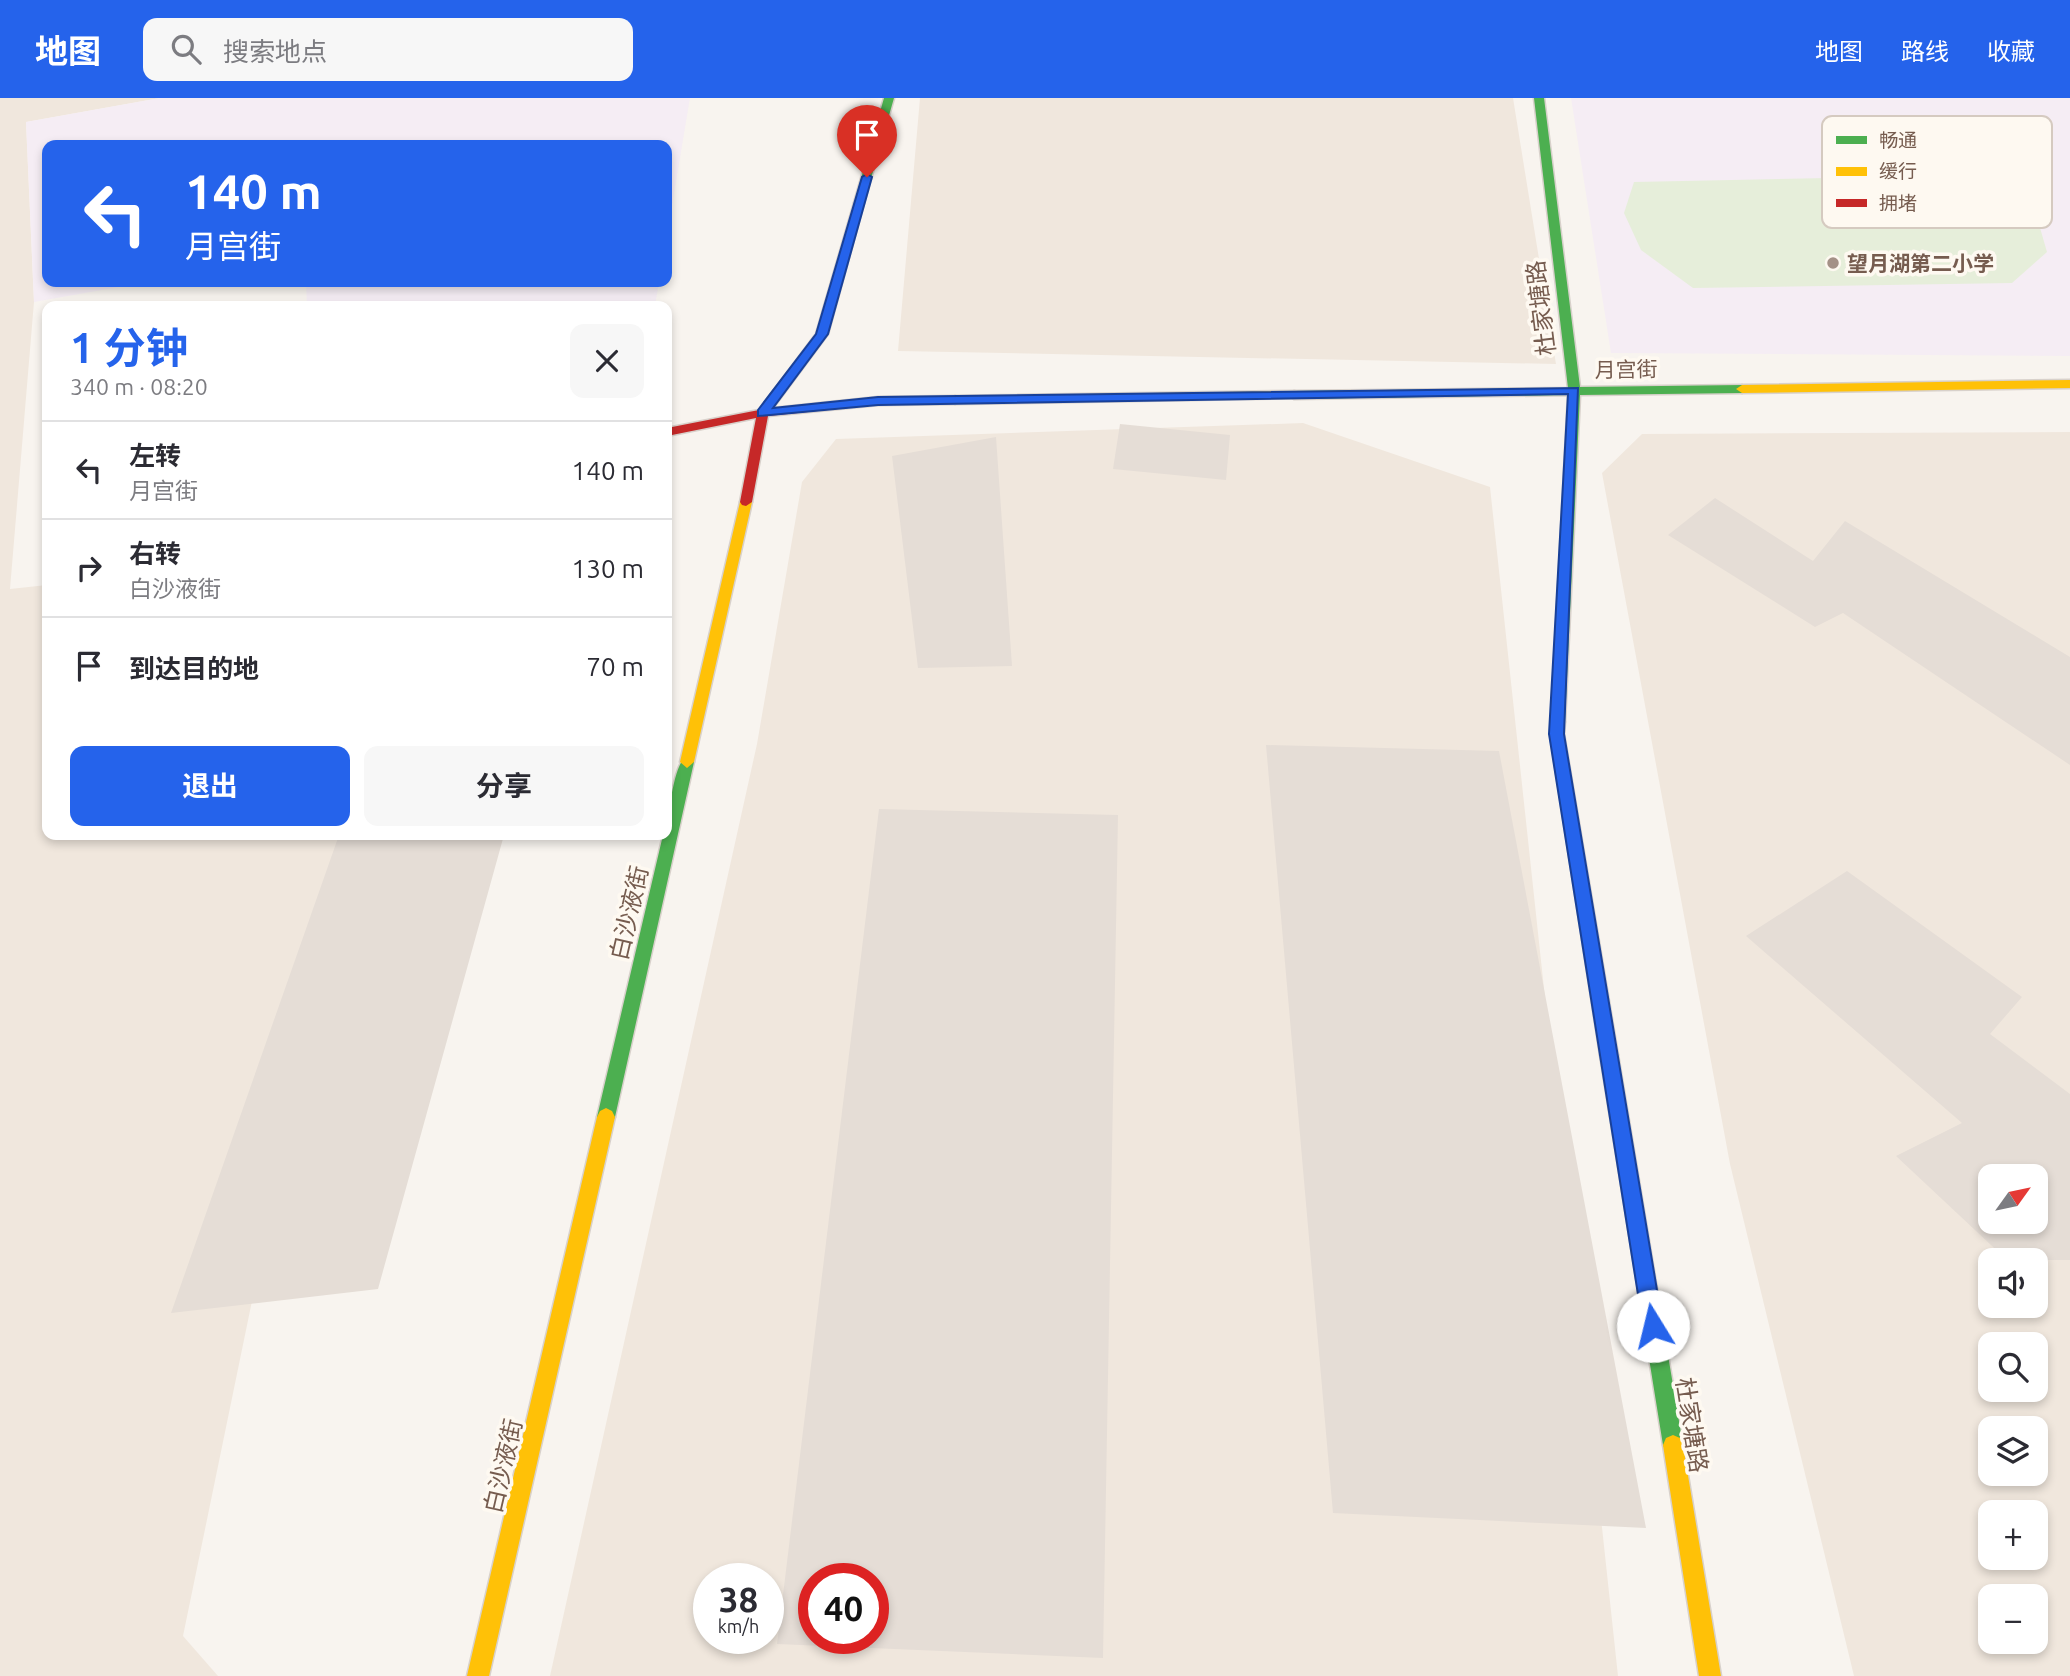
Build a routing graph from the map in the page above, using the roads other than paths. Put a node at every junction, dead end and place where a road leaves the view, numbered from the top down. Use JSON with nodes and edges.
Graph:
{"nodes":[{"id":1,"x":889,"y":98,"type":"edge"},
{"id":2,"x":1539,"y":98,"type":"edge"},
{"id":3,"x":2070,"y":384,"type":"edge"},
{"id":4,"x":1574,"y":390,"type":"junction"},
{"id":5,"x":762,"y":413,"type":"junction"},
{"id":6,"x":672,"y":431,"type":"edge"},
{"id":7,"x":672,"y":826,"type":"edge"},
{"id":8,"x":669,"y":840,"type":"edge"},
{"id":9,"x":478,"y":1676,"type":"edge"},
{"id":10,"x":1710,"y":1676,"type":"edge"}],
"edges":[{"from":1,"to":5,"type":"street","name":"白沙液街"},
{"from":2,"to":4,"type":"street","name":"杜家塘路"},
{"from":3,"to":4,"type":"street","name":"月宫街"},
{"from":4,"to":5,"type":"street","name":"月宫街"},
{"from":4,"to":10,"type":"street","name":"杜家塘路"},
{"from":5,"to":6,"type":"street","name":"月宫街"},
{"from":5,"to":7,"type":"street","name":"白沙液街"},
{"from":8,"to":9,"type":"street","name":"白沙液街"}]}
